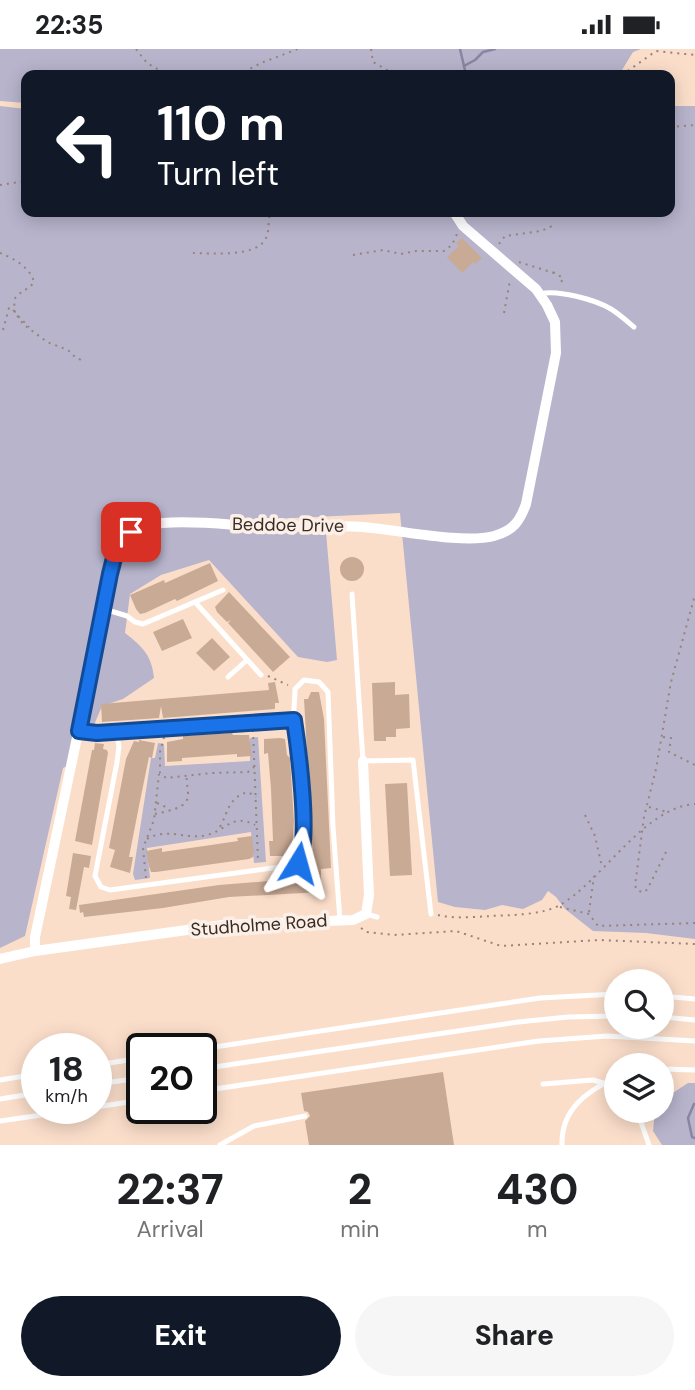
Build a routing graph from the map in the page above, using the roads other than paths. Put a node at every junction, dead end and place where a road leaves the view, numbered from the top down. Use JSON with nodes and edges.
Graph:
{"nodes":[{"id":1,"x":457,"y":217,"type":"edge"},
{"id":2,"x":540,"y":294,"type":"junction"},
{"id":3,"x":634,"y":327,"type":"dead end"},
{"id":4,"x":223,"y":590,"type":"dead end"},
{"id":5,"x":352,"y":594,"type":"dead end"},
{"id":6,"x":195,"y":602,"type":"junction"},
{"id":7,"x":104,"y":609,"type":"junction"},
{"id":8,"x":247,"y":660,"type":"junction"},
{"id":9,"x":261,"y":675,"type":"road end"},
{"id":10,"x":228,"y":677,"type":"dead end"},
{"id":11,"x":294,"y":720,"type":"junction"},
{"id":12,"x":79,"y":731,"type":"junction"},
{"id":13,"x":116,"y":731,"type":"junction"},
{"id":14,"x":363,"y":761,"type":"junction"},
{"id":15,"x":435,"y":915,"type":"road end"},
{"id":16,"x":340,"y":920,"type":"junction"},
{"id":17,"x":35,"y":951,"type":"junction"},
{"id":18,"x":0,"y":959,"type":"edge"},
{"id":19,"x":604,"y":995,"type":"edge"},
{"id":20,"x":674,"y":997,"type":"edge"},
{"id":21,"x":695,"y":999,"type":"edge"},
{"id":22,"x":604,"y":1016,"type":"edge"},
{"id":23,"x":674,"y":1018,"type":"edge"},
{"id":24,"x":695,"y":1020,"type":"edge"},
{"id":25,"x":695,"y":1041,"type":"edge"},
{"id":26,"x":217,"y":1047,"type":"edge"},
{"id":27,"x":217,"y":1067,"type":"edge"},
{"id":28,"x":674,"y":1069,"type":"edge"},
{"id":29,"x":695,"y":1070,"type":"edge"},
{"id":30,"x":21,"y":1077,"type":"edge"},
{"id":31,"x":0,"y":1080,"type":"edge"},
{"id":32,"x":543,"y":1084,"type":"dead end"},
{"id":33,"x":604,"y":1084,"type":"joint"},
{"id":34,"x":217,"y":1089,"type":"edge"},
{"id":35,"x":21,"y":1096,"type":"edge"},
{"id":36,"x":0,"y":1099,"type":"edge"},
{"id":37,"x":304,"y":1116,"type":"dead end"},
{"id":38,"x":21,"y":1119,"type":"edge"},
{"id":39,"x":0,"y":1122,"type":"edge"},
{"id":40,"x":641,"y":1123,"type":"edge"},
{"id":41,"x":219,"y":1145,"type":"edge"},
{"id":42,"x":562,"y":1145,"type":"edge"},
{"id":43,"x":649,"y":1145,"type":"edge"}],
"edges":[{"from":1,"to":2,"type":"street","name":"Beddoe Drive"},
{"from":2,"to":3,"type":"lane"},
{"from":2,"to":7,"type":"street","name":"Beddoe Drive"},
{"from":4,"to":6,"type":"lane"},
{"from":5,"to":14,"type":"lane"},
{"from":6,"to":7,"type":"lane"},
{"from":6,"to":8,"type":"lane"},
{"from":7,"to":12,"type":"street","name":"Beddoe Drive"},
{"from":8,"to":9,"type":"lane"},
{"from":8,"to":10,"type":"lane"},
{"from":11,"to":13,"type":"lane"},
{"from":11,"to":13,"type":"lane"},
{"from":11,"to":16,"type":"lane"},
{"from":12,"to":13,"type":"lane"},
{"from":12,"to":17,"type":"street","name":"Beddoe Drive"},
{"from":14,"to":15,"type":"lane"},
{"from":14,"to":16,"type":"street","name":"Studholme Road"},
{"from":16,"to":17,"type":"street","name":"Studholme Road"},
{"from":17,"to":18,"type":"street","name":"Studholme Road"},
{"from":19,"to":26,"type":"lane"},
{"from":20,"to":21,"type":"lane"},
{"from":22,"to":27,"type":"lane"},
{"from":23,"to":24,"type":"lane"},
{"from":25,"to":34,"type":"lane"},
{"from":28,"to":29,"type":"lane"},
{"from":30,"to":31,"type":"lane"},
{"from":32,"to":33,"type":"lane"},
{"from":33,"to":42,"type":"lane"},
{"from":35,"to":36,"type":"lane"},
{"from":37,"to":41,"type":"lane"},
{"from":38,"to":39,"type":"lane"},
{"from":40,"to":43,"type":"lane"}]}
